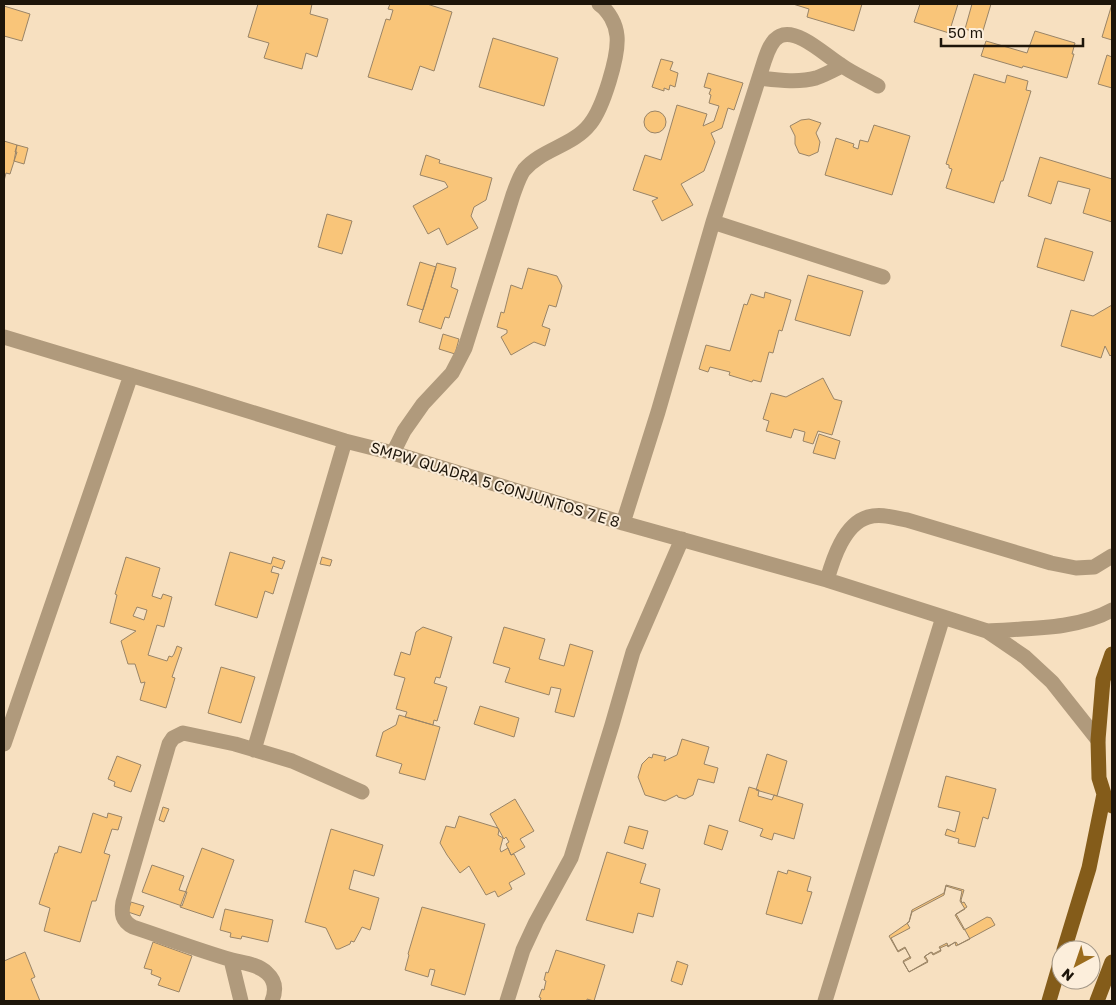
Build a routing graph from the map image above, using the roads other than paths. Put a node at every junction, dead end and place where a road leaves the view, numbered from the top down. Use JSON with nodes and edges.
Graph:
{"nodes":[{"id":1,"x":599,"y":4,"type":"edge"},
{"id":2,"x":842,"y":66,"type":"junction"},
{"id":3,"x":759,"y":78,"type":"junction"},
{"id":4,"x":878,"y":86,"type":"dead end"},
{"id":5,"x":713,"y":222,"type":"junction"},
{"id":6,"x":883,"y":277,"type":"dead end"},
{"id":7,"x":4,"y":338,"type":"edge"},
{"id":8,"x":131,"y":375,"type":"junction"},
{"id":9,"x":345,"y":441,"type":"junction"},
{"id":10,"x":393,"y":453,"type":"junction"},
{"id":11,"x":623,"y":523,"type":"junction"},
{"id":12,"x":682,"y":539,"type":"junction"},
{"id":13,"x":1112,"y":556,"type":"edge"},
{"id":14,"x":827,"y":580,"type":"junction"},
{"id":15,"x":1112,"y":610,"type":"edge"},
{"id":16,"x":943,"y":617,"type":"junction"},
{"id":17,"x":987,"y":631,"type":"junction"},
{"id":18,"x":1112,"y":654,"type":"edge"},
{"id":19,"x":1098,"y":740,"type":"junction"},
{"id":20,"x":4,"y":744,"type":"edge"},
{"id":21,"x":254,"y":750,"type":"junction"},
{"id":22,"x":362,"y":792,"type":"dead end"},
{"id":23,"x":1108,"y":800,"type":"edge"},
{"id":24,"x":1067,"y":940,"type":"edge"},
{"id":25,"x":231,"y":960,"type":"junction"},
{"id":26,"x":1112,"y":962,"type":"edge"},
{"id":27,"x":241,"y":1001,"type":"edge"},
{"id":28,"x":272,"y":1001,"type":"edge"},
{"id":29,"x":507,"y":1001,"type":"edge"},
{"id":30,"x":825,"y":1001,"type":"edge"},
{"id":31,"x":1097,"y":1001,"type":"edge"}],
"edges":[{"from":1,"to":10,"type":"street"},
{"from":2,"to":3,"type":"street"},
{"from":2,"to":3,"type":"street"},
{"from":2,"to":4,"type":"street"},
{"from":3,"to":5,"type":"street"},
{"from":5,"to":6,"type":"street"},
{"from":5,"to":11,"type":"street"},
{"from":7,"to":8,"type":"street","name":"SMPW QUADRA 5 CONJUNTOS 7 E 8"},
{"from":8,"to":9,"type":"street","name":"SMPW QUADRA 5 CONJUNTOS 7 E 8"},
{"from":8,"to":20,"type":"street"},
{"from":9,"to":10,"type":"street","name":"SMPW QUADRA 5 CONJUNTOS 7 E 8"},
{"from":9,"to":21,"type":"street"},
{"from":10,"to":11,"type":"street","name":"SMPW QUADRA 5 CONJUNTOS 7 E 8"},
{"from":11,"to":12,"type":"street","name":"SMPW QUADRA 5 CONJUNTOS 7 E 8"},
{"from":12,"to":14,"type":"street","name":"SMPW QUADRA 5 CONJUNTOS 7 E 8"},
{"from":12,"to":29,"type":"street"},
{"from":13,"to":14,"type":"street"},
{"from":14,"to":16,"type":"street","name":"SMPW QUADRA 5 CONJUNTOS 7 E 8"},
{"from":15,"to":17,"type":"street","name":"SMPW QUADRA 5 CONJUNTOS 7 E 8"},
{"from":16,"to":17,"type":"street","name":"SMPW QUADRA 5 CONJUNTOS 7 E 8"},
{"from":16,"to":30,"type":"street"},
{"from":17,"to":19,"type":"street","name":"SMPW QUADRA 5 CONJUNTOS 7 E 8"},
{"from":18,"to":19,"type":"main road"},
{"from":19,"to":23,"type":"main road"},
{"from":21,"to":22,"type":"street"},
{"from":21,"to":25,"type":"street"},
{"from":23,"to":24,"type":"main road"},
{"from":25,"to":27,"type":"street"},
{"from":25,"to":28,"type":"street"},
{"from":26,"to":31,"type":"main road"}]}
